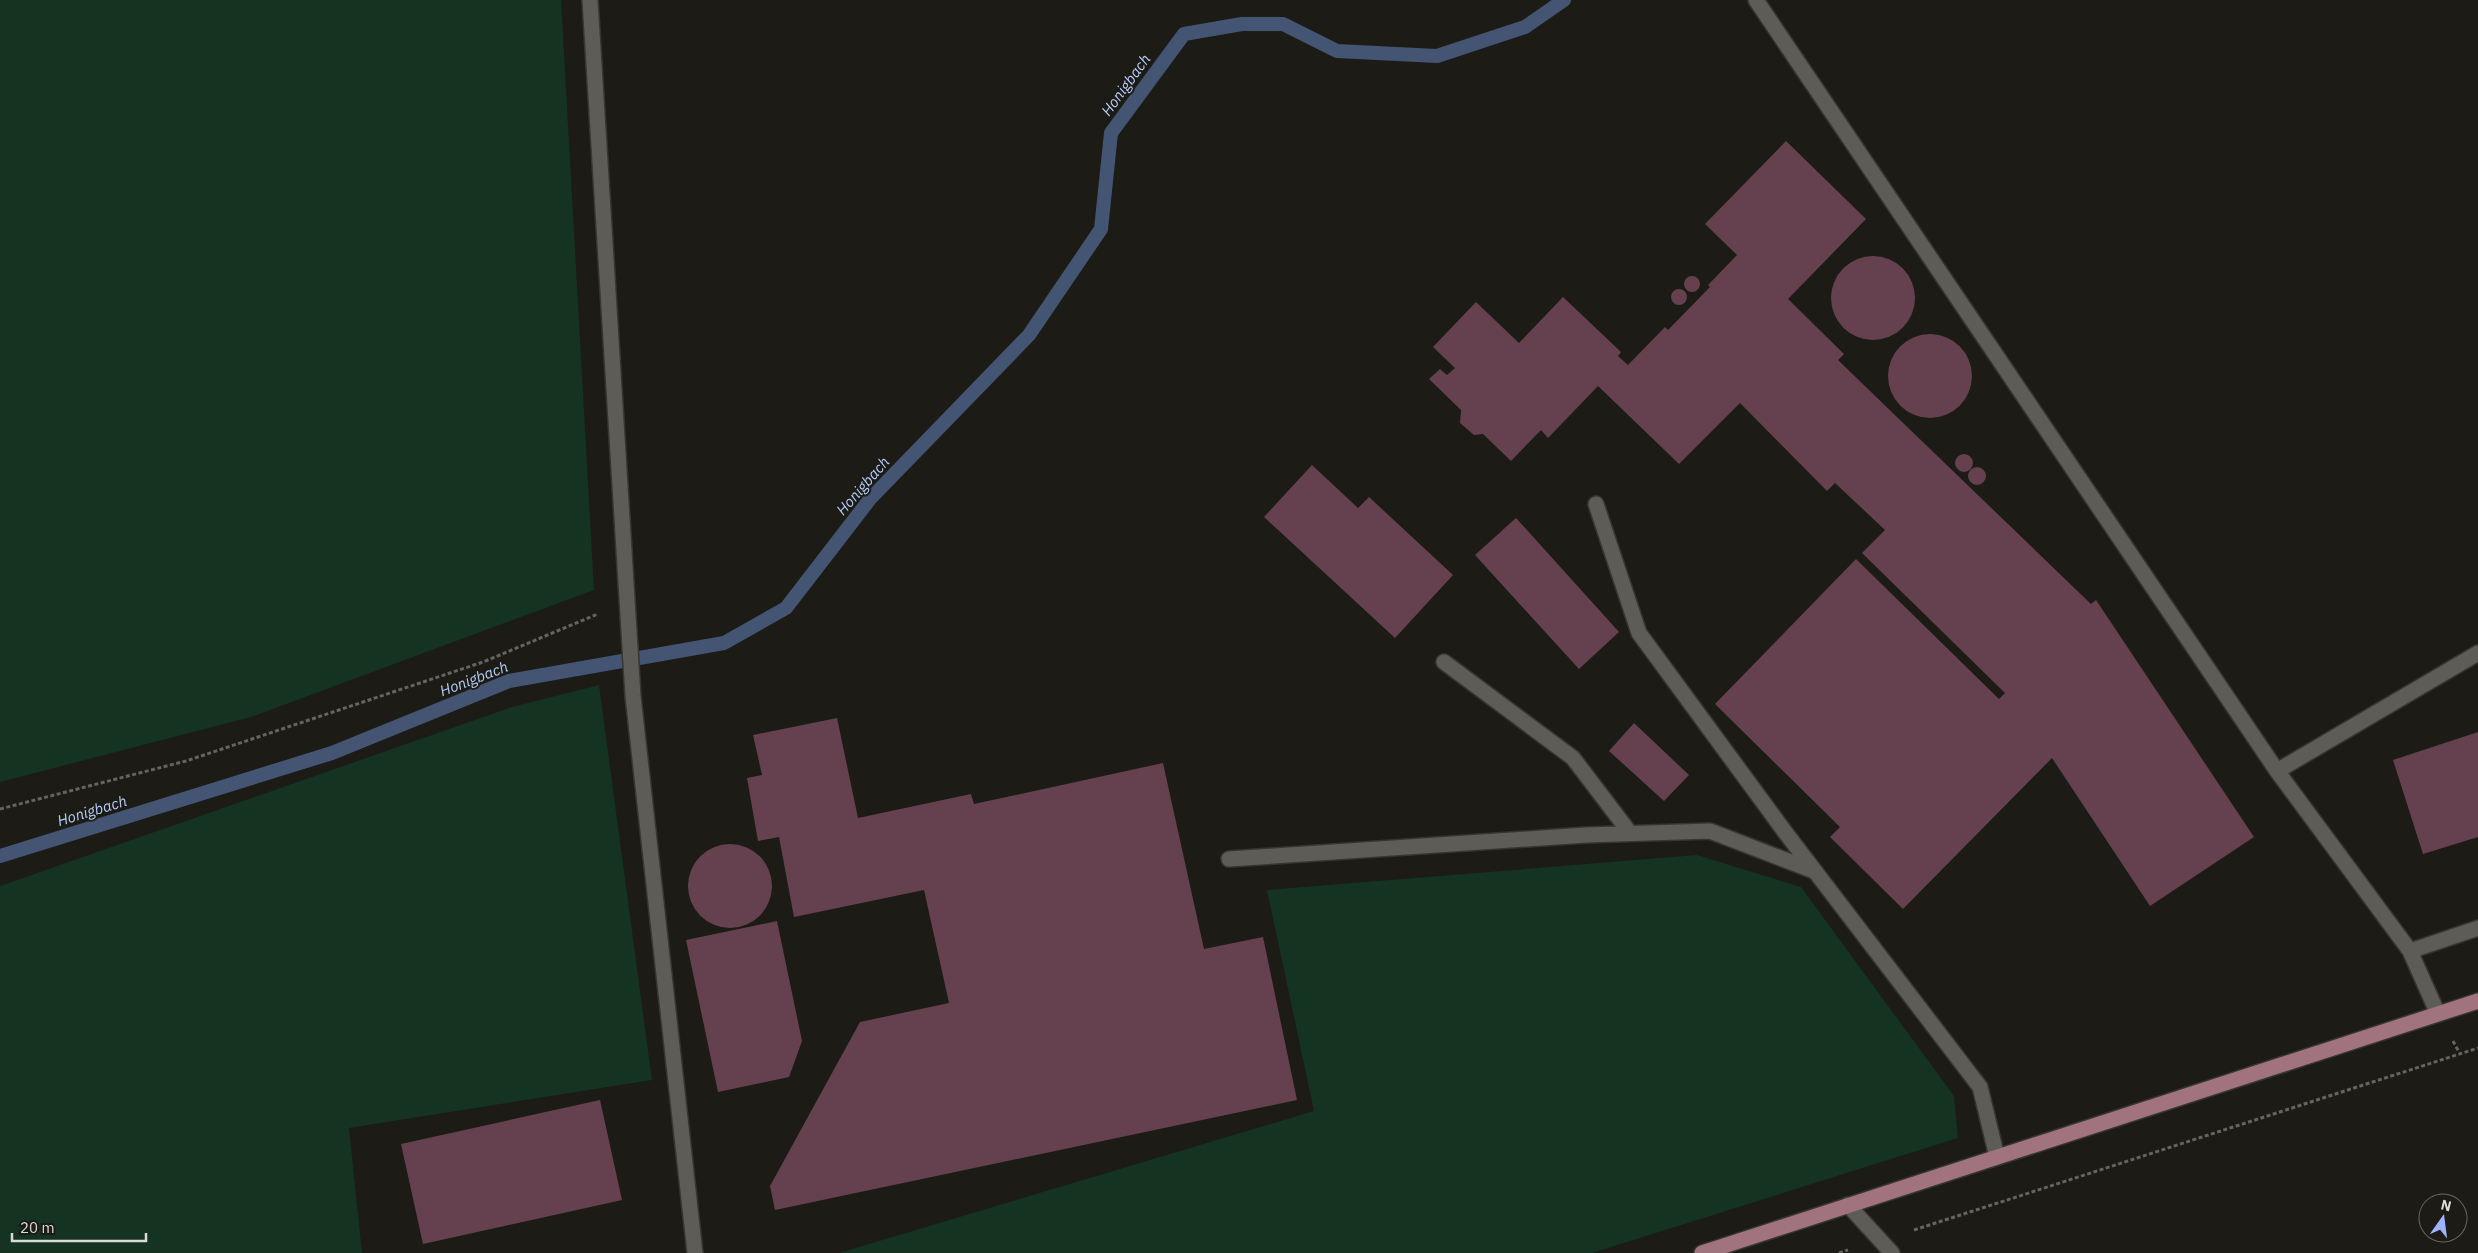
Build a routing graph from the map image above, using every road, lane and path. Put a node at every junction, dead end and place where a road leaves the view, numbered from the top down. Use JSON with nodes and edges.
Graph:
{"nodes":[{"id":1,"x":590,"y":0,"type":"edge"},
{"id":2,"x":1756,"y":0,"type":"edge"},
{"id":3,"x":1596,"y":504,"type":"dead end"},
{"id":4,"x":626,"y":603,"type":"junction"},
{"id":5,"x":2478,"y":653,"type":"edge"},
{"id":6,"x":1444,"y":662,"type":"dead end"},
{"id":7,"x":2278,"y":771,"type":"junction"},
{"id":8,"x":0,"y":809,"type":"edge"},
{"id":9,"x":1630,"y":833,"type":"junction"},
{"id":10,"x":1229,"y":859,"type":"dead end"},
{"id":11,"x":1815,"y":871,"type":"junction"},
{"id":12,"x":2478,"y":928,"type":"edge"},
{"id":13,"x":2410,"y":951,"type":"junction"},
{"id":14,"x":2478,"y":1001,"type":"edge"},
{"id":15,"x":2438,"y":1014,"type":"junction"},
{"id":16,"x":2478,"y":1048,"type":"edge"},
{"id":17,"x":1997,"y":1157,"type":"junction"},
{"id":18,"x":1848,"y":1205,"type":"junction"},
{"id":19,"x":1880,"y":1240,"type":"junction"},
{"id":20,"x":695,"y":1253,"type":"edge"},
{"id":21,"x":1702,"y":1253,"type":"edge"},
{"id":22,"x":1839,"y":1253,"type":"edge"},
{"id":23,"x":1892,"y":1253,"type":"edge"}],
"edges":[{"from":1,"to":4,"type":"street"},
{"from":2,"to":7,"type":"street"},
{"from":3,"to":11,"type":"street"},
{"from":4,"to":8,"type":"path"},
{"from":4,"to":20,"type":"street"},
{"from":5,"to":7,"type":"street"},
{"from":6,"to":9,"type":"street"},
{"from":7,"to":13,"type":"street"},
{"from":9,"to":10,"type":"street"},
{"from":9,"to":11,"type":"street"},
{"from":11,"to":17,"type":"street"},
{"from":12,"to":13,"type":"street"},
{"from":13,"to":15,"type":"street"},
{"from":14,"to":15,"type":"main road"},
{"from":15,"to":17,"type":"main road"},
{"from":16,"to":19,"type":"path"},
{"from":17,"to":18,"type":"main road"},
{"from":18,"to":19,"type":"street"},
{"from":18,"to":21,"type":"main road"},
{"from":19,"to":22,"type":"path"},
{"from":19,"to":23,"type":"street"}]}
